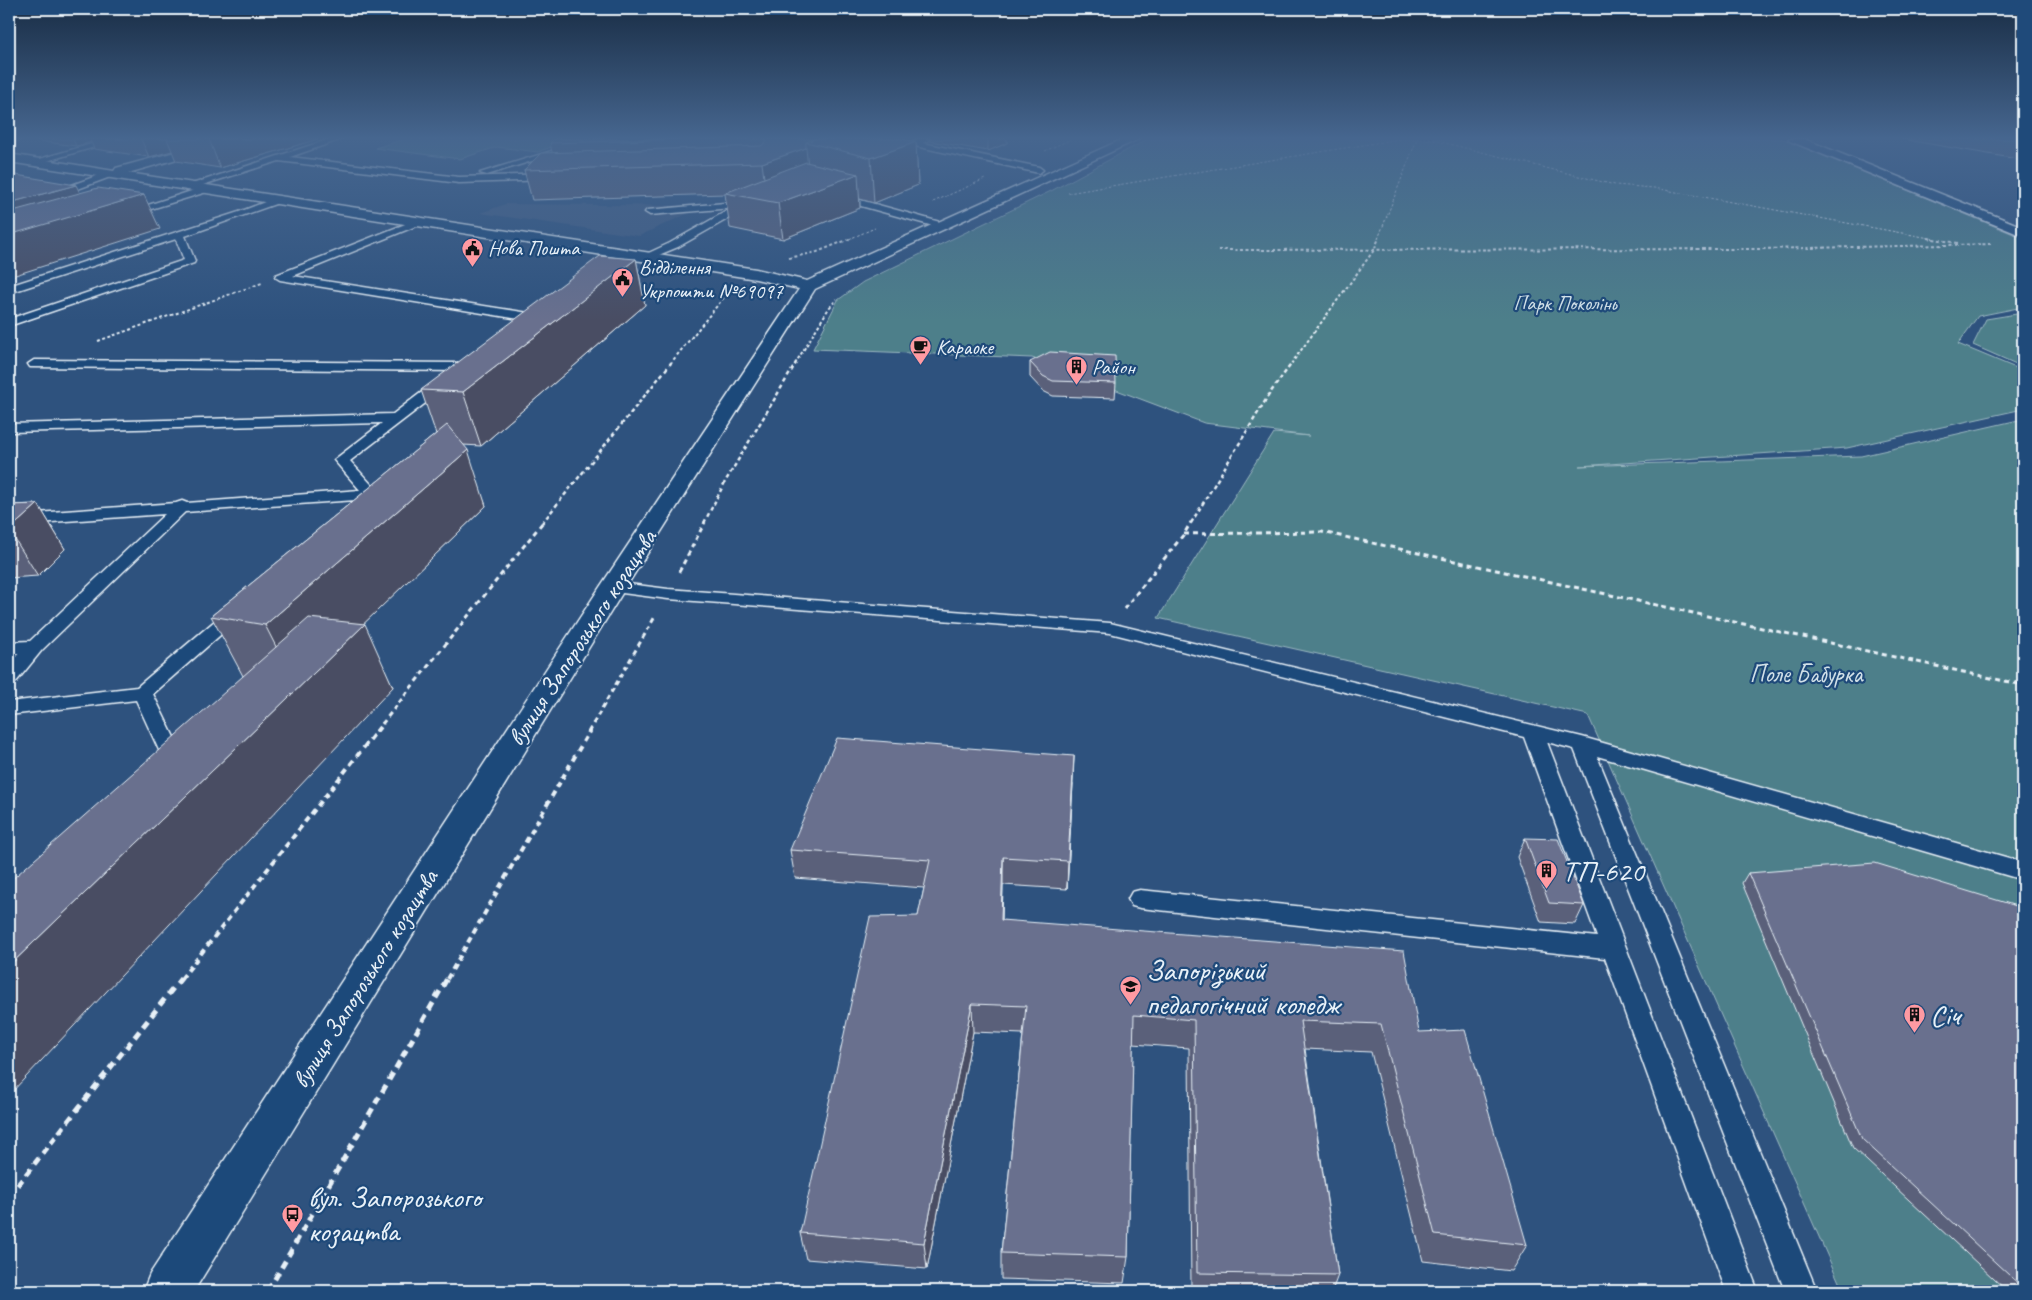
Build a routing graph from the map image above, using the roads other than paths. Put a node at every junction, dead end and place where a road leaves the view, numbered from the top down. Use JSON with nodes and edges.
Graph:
{"nodes":[{"id":1,"x":32,"y":200,"type":"edge"},
{"id":2,"x":171,"y":200,"type":"edge"},
{"id":3,"x":278,"y":200,"type":"joint"},
{"id":4,"x":845,"y":200,"type":"edge"},
{"id":5,"x":1001,"y":200,"type":"edge"},
{"id":6,"x":1943,"y":200,"type":"edge"},
{"id":7,"x":9,"y":206,"type":"edge"},
{"id":8,"x":650,"y":212,"type":"dead end"},
{"id":9,"x":117,"y":216,"type":"edge"},
{"id":10,"x":418,"y":222,"type":"junction"},
{"id":11,"x":944,"y":226,"type":"junction"},
{"id":12,"x":2023,"y":232,"type":"edge"},
{"id":13,"x":179,"y":235,"type":"junction"},
{"id":14,"x":645,"y":257,"type":"junction"},
{"id":15,"x":809,"y":286,"type":"junction"},
{"id":16,"x":9,"y":290,"type":"edge"},
{"id":17,"x":9,"y":323,"type":"edge"},
{"id":18,"x":507,"y":334,"type":"edge"},
{"id":19,"x":478,"y":356,"type":"edge"},
{"id":20,"x":34,"y":364,"type":"dead end"},
{"id":21,"x":463,"y":367,"type":"junction"},
{"id":22,"x":397,"y":418,"type":"junction"},
{"id":23,"x":9,"y":428,"type":"edge"},
{"id":24,"x":372,"y":494,"type":"junction"},
{"id":25,"x":182,"y":506,"type":"junction"},
{"id":26,"x":350,"y":513,"type":"edge"},
{"id":27,"x":9,"y":520,"type":"edge"},
{"id":28,"x":613,"y":587,"type":"junction"},
{"id":29,"x":246,"y":603,"type":"edge"},
{"id":30,"x":35,"y":646,"type":"junction"},
{"id":31,"x":9,"y":648,"type":"edge"},
{"id":32,"x":9,"y":678,"type":"edge"},
{"id":33,"x":143,"y":694,"type":"junction"},
{"id":34,"x":9,"y":708,"type":"edge"},
{"id":35,"x":1533,"y":732,"type":"junction"},
{"id":36,"x":1582,"y":744,"type":"junction"},
{"id":37,"x":160,"y":773,"type":"edge"},
{"id":38,"x":2023,"y":871,"type":"edge"},
{"id":39,"x":1140,"y":899,"type":"dead end"},
{"id":40,"x":1614,"y":949,"type":"junction"},
{"id":41,"x":167,"y":1291,"type":"edge"},
{"id":42,"x":1742,"y":1291,"type":"edge"},
{"id":43,"x":1801,"y":1291,"type":"edge"}],
"edges":[{"from":1,"to":7,"type":"lane"},
{"from":2,"to":9,"type":"lane"},
{"from":3,"to":10,"type":"street"},
{"from":3,"to":13,"type":"lane"},
{"from":4,"to":11,"type":"lane"},
{"from":5,"to":11,"type":"street"},
{"from":6,"to":12,"type":"street"},
{"from":8,"to":14,"type":"lane"},
{"from":10,"to":14,"type":"street"},
{"from":10,"to":18,"type":"lane"},
{"from":11,"to":15,"type":"street"},
{"from":13,"to":16,"type":"lane"},
{"from":13,"to":17,"type":"lane"},
{"from":14,"to":15,"type":"street"},
{"from":15,"to":28,"type":"street","name":"вулиця Запорозького козацтва"},
{"from":19,"to":21,"type":"lane"},
{"from":20,"to":21,"type":"lane"},
{"from":21,"to":22,"type":"lane"},
{"from":22,"to":23,"type":"lane"},
{"from":22,"to":24,"type":"lane"},
{"from":24,"to":25,"type":"lane"},
{"from":24,"to":26,"type":"lane"},
{"from":25,"to":27,"type":"lane"},
{"from":25,"to":30,"type":"lane"},
{"from":28,"to":35,"type":"lane"},
{"from":28,"to":41,"type":"street","name":"вулиця Запорозького козацтва"},
{"from":29,"to":33,"type":"lane"},
{"from":30,"to":31,"type":"lane"},
{"from":30,"to":32,"type":"lane"},
{"from":33,"to":34,"type":"lane"},
{"from":33,"to":37,"type":"lane"},
{"from":35,"to":36,"type":"lane"},
{"from":35,"to":40,"type":"lane"},
{"from":36,"to":38,"type":"lane"},
{"from":36,"to":43,"type":"lane"},
{"from":39,"to":40,"type":"lane"},
{"from":40,"to":42,"type":"lane"}]}
